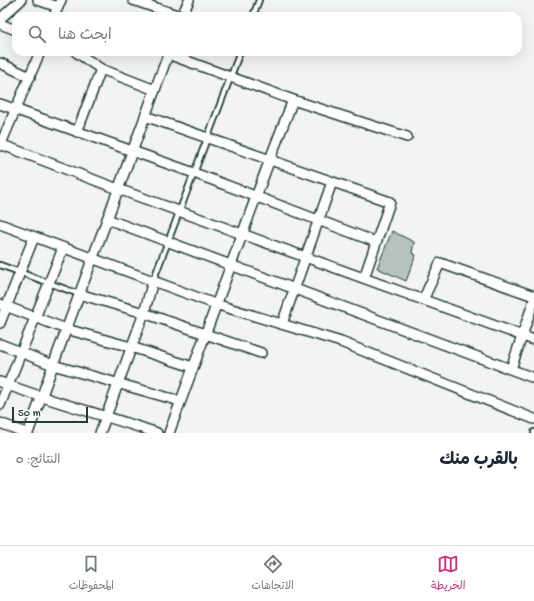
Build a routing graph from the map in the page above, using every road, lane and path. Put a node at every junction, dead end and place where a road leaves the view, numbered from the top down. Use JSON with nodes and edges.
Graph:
{"nodes":[{"id":1,"x":21,"y":0,"type":"edge"},
{"id":2,"x":38,"y":0,"type":"edge"},
{"id":3,"x":133,"y":0,"type":"edge"},
{"id":4,"x":189,"y":0,"type":"edge"},
{"id":5,"x":259,"y":0,"type":"edge"},
{"id":6,"x":59,"y":3,"type":"edge"},
{"id":7,"x":169,"y":12,"type":"edge"},
{"id":8,"x":183,"y":12,"type":"edge"},
{"id":9,"x":254,"y":12,"type":"edge"},
{"id":10,"x":0,"y":19,"type":"edge"},
{"id":11,"x":0,"y":24,"type":"edge"},
{"id":12,"x":12,"y":28,"type":"edge"},
{"id":13,"x":38,"y":56,"type":"edge"},
{"id":14,"x":82,"y":56,"type":"edge"},
{"id":15,"x":168,"y":56,"type":"edge"},
{"id":16,"x":177,"y":56,"type":"edge"},
{"id":17,"x":238,"y":56,"type":"edge"},
{"id":18,"x":0,"y":63,"type":"edge"},
{"id":19,"x":101,"y":69,"type":"junction"},
{"id":20,"x":30,"y":77,"type":"junction"},
{"id":21,"x":230,"y":77,"type":"junction"},
{"id":22,"x":155,"y":90,"type":"junction"},
{"id":23,"x":293,"y":100,"type":"junction"},
{"id":24,"x":0,"y":104,"type":"edge"},
{"id":25,"x":16,"y":110,"type":"junction"},
{"id":26,"x":146,"y":116,"type":"junction"},
{"id":27,"x":77,"y":132,"type":"junction"},
{"id":28,"x":407,"y":137,"type":"dead end"},
{"id":29,"x":207,"y":138,"type":"junction"},
{"id":30,"x":0,"y":144,"type":"edge"},
{"id":31,"x":132,"y":152,"type":"junction"},
{"id":32,"x":270,"y":159,"type":"junction"},
{"id":33,"x":194,"y":173,"type":"junction"},
{"id":34,"x":332,"y":182,"type":"junction"},
{"id":35,"x":118,"y":189,"type":"junction"},
{"id":36,"x":256,"y":198,"type":"junction"},
{"id":37,"x":180,"y":211,"type":"junction"},
{"id":38,"x":107,"y":219,"type":"junction"},
{"id":39,"x":318,"y":221,"type":"junction"},
{"id":40,"x":0,"y":224,"type":"edge"},
{"id":41,"x":242,"y":234,"type":"junction"},
{"id":42,"x":34,"y":237,"type":"junction"},
{"id":43,"x":168,"y":242,"type":"junction"},
{"id":44,"x":376,"y":242,"type":"junction"},
{"id":45,"x":63,"y":248,"type":"junction"},
{"id":46,"x":306,"y":257,"type":"junction"},
{"id":47,"x":92,"y":259,"type":"junction"},
{"id":48,"x":0,"y":265,"type":"edge"},
{"id":49,"x":230,"y":265,"type":"junction"},
{"id":50,"x":20,"y":272,"type":"junction"},
{"id":51,"x":364,"y":278,"type":"junction"},
{"id":52,"x":153,"y":281,"type":"junction"},
{"id":53,"x":49,"y":282,"type":"junction"},
{"id":54,"x":294,"y":289,"type":"junction"},
{"id":55,"x":80,"y":294,"type":"junction"},
{"id":56,"x":534,"y":296,"type":"edge"},
{"id":57,"x":423,"y":300,"type":"junction"},
{"id":58,"x":534,"y":300,"type":"edge"},
{"id":59,"x":215,"y":304,"type":"junction"},
{"id":60,"x":3,"y":305,"type":"edge"},
{"id":61,"x":144,"y":313,"type":"junction"},
{"id":62,"x":35,"y":317,"type":"junction"},
{"id":63,"x":0,"y":323,"type":"edge"},
{"id":64,"x":282,"y":324,"type":"junction"},
{"id":65,"x":66,"y":329,"type":"junction"},
{"id":66,"x":204,"y":335,"type":"junction"},
{"id":67,"x":522,"y":336,"type":"junction"},
{"id":68,"x":534,"y":340,"type":"edge"},
{"id":69,"x":0,"y":344,"type":"edge"},
{"id":70,"x":131,"y":346,"type":"junction"},
{"id":71,"x":21,"y":352,"type":"junction"},
{"id":72,"x":261,"y":353,"type":"dead end"},
{"id":73,"x":53,"y":365,"type":"junction"},
{"id":74,"x":192,"y":367,"type":"junction"},
{"id":75,"x":511,"y":370,"type":"junction"},
{"id":76,"x":534,"y":378,"type":"edge"},
{"id":77,"x":118,"y":382,"type":"junction"},
{"id":78,"x":4,"y":384,"type":"edge"},
{"id":79,"x":41,"y":398,"type":"junction"},
{"id":80,"x":180,"y":401,"type":"junction"},
{"id":81,"x":0,"y":405,"type":"edge"},
{"id":82,"x":106,"y":416,"type":"junction"},
{"id":83,"x":534,"y":419,"type":"edge"},
{"id":84,"x":0,"y":423,"type":"edge"},
{"id":85,"x":27,"y":433,"type":"edge"},
{"id":86,"x":100,"y":433,"type":"edge"},
{"id":87,"x":157,"y":433,"type":"edge"},
{"id":88,"x":168,"y":433,"type":"edge"}],
"edges":[{"from":1,"to":10,"type":"street"},
{"from":2,"to":6,"type":"street"},
{"from":3,"to":7,"type":"street"},
{"from":4,"to":8,"type":"street"},
{"from":5,"to":9,"type":"lane"},
{"from":11,"to":12,"type":"street"},
{"from":13,"to":20,"type":"street"},
{"from":14,"to":19,"type":"street"},
{"from":15,"to":22,"type":"street"},
{"from":16,"to":21,"type":"street"},
{"from":17,"to":21,"type":"lane"},
{"from":18,"to":20,"type":"street"},
{"from":19,"to":22,"type":"street"},
{"from":19,"to":27,"type":"street"},
{"from":20,"to":25,"type":"street"},
{"from":21,"to":23,"type":"street"},
{"from":21,"to":29,"type":"lane"},
{"from":22,"to":26,"type":"street"},
{"from":23,"to":28,"type":"street"},
{"from":23,"to":32,"type":"street"},
{"from":24,"to":25,"type":"street"},
{"from":25,"to":27,"type":"street"},
{"from":25,"to":30,"type":"street"},
{"from":26,"to":29,"type":"street"},
{"from":26,"to":31,"type":"street"},
{"from":27,"to":31,"type":"street"},
{"from":29,"to":32,"type":"street"},
{"from":29,"to":33,"type":"lane"},
{"from":30,"to":35,"type":"street"},
{"from":31,"to":33,"type":"street"},
{"from":31,"to":35,"type":"street"},
{"from":32,"to":34,"type":"street"},
{"from":32,"to":36,"type":"street"},
{"from":33,"to":36,"type":"street"},
{"from":33,"to":37,"type":"lane"},
{"from":34,"to":39,"type":"street"},
{"from":34,"to":44,"type":"street"},
{"from":35,"to":37,"type":"street"},
{"from":35,"to":38,"type":"street"},
{"from":36,"to":39,"type":"street"},
{"from":36,"to":41,"type":"street"},
{"from":37,"to":41,"type":"street"},
{"from":37,"to":43,"type":"lane"},
{"from":38,"to":43,"type":"street"},
{"from":38,"to":47,"type":"street"},
{"from":39,"to":44,"type":"street"},
{"from":39,"to":46,"type":"street"},
{"from":40,"to":42,"type":"street"},
{"from":41,"to":46,"type":"street"},
{"from":41,"to":49,"type":"street"},
{"from":42,"to":45,"type":"street"},
{"from":42,"to":50,"type":"street"},
{"from":43,"to":49,"type":"street"},
{"from":43,"to":52,"type":"lane"},
{"from":44,"to":51,"type":"street"},
{"from":45,"to":47,"type":"street"},
{"from":45,"to":53,"type":"street"},
{"from":46,"to":51,"type":"street"},
{"from":46,"to":54,"type":"street"},
{"from":47,"to":52,"type":"street"},
{"from":47,"to":55,"type":"street"},
{"from":48,"to":50,"type":"lane"},
{"from":49,"to":54,"type":"street"},
{"from":49,"to":59,"type":"street"},
{"from":50,"to":53,"type":"lane"},
{"from":50,"to":60,"type":"street"},
{"from":51,"to":57,"type":"street"},
{"from":52,"to":59,"type":"street"},
{"from":52,"to":61,"type":"street"},
{"from":53,"to":55,"type":"lane"},
{"from":53,"to":62,"type":"street"},
{"from":54,"to":64,"type":"street"},
{"from":54,"to":75,"type":"street"},
{"from":55,"to":61,"type":"street"},
{"from":55,"to":65,"type":"street"},
{"from":56,"to":57,"type":"street"},
{"from":57,"to":67,"type":"street"},
{"from":58,"to":67,"type":"street"},
{"from":59,"to":64,"type":"street"},
{"from":59,"to":66,"type":"street"},
{"from":60,"to":62,"type":"street"},
{"from":60,"to":63,"type":"street"},
{"from":61,"to":66,"type":"street"},
{"from":61,"to":70,"type":"street"},
{"from":62,"to":65,"type":"street"},
{"from":62,"to":71,"type":"street"},
{"from":64,"to":83,"type":"street"},
{"from":65,"to":70,"type":"street"},
{"from":65,"to":73,"type":"street"},
{"from":66,"to":72,"type":"street"},
{"from":66,"to":74,"type":"street"},
{"from":67,"to":68,"type":"street"},
{"from":67,"to":75,"type":"street"},
{"from":69,"to":71,"type":"street"},
{"from":70,"to":74,"type":"street"},
{"from":70,"to":77,"type":"street"},
{"from":71,"to":73,"type":"street"},
{"from":71,"to":78,"type":"street"},
{"from":73,"to":77,"type":"street"},
{"from":73,"to":79,"type":"street"},
{"from":74,"to":80,"type":"street"},
{"from":75,"to":76,"type":"street"},
{"from":77,"to":80,"type":"street"},
{"from":77,"to":82,"type":"street"},
{"from":78,"to":79,"type":"street"},
{"from":78,"to":81,"type":"street"},
{"from":79,"to":82,"type":"street"},
{"from":79,"to":85,"type":"street"},
{"from":80,"to":88,"type":"street"},
{"from":82,"to":86,"type":"street"},
{"from":82,"to":87,"type":"street"},
{"from":84,"to":85,"type":"street"}]}
